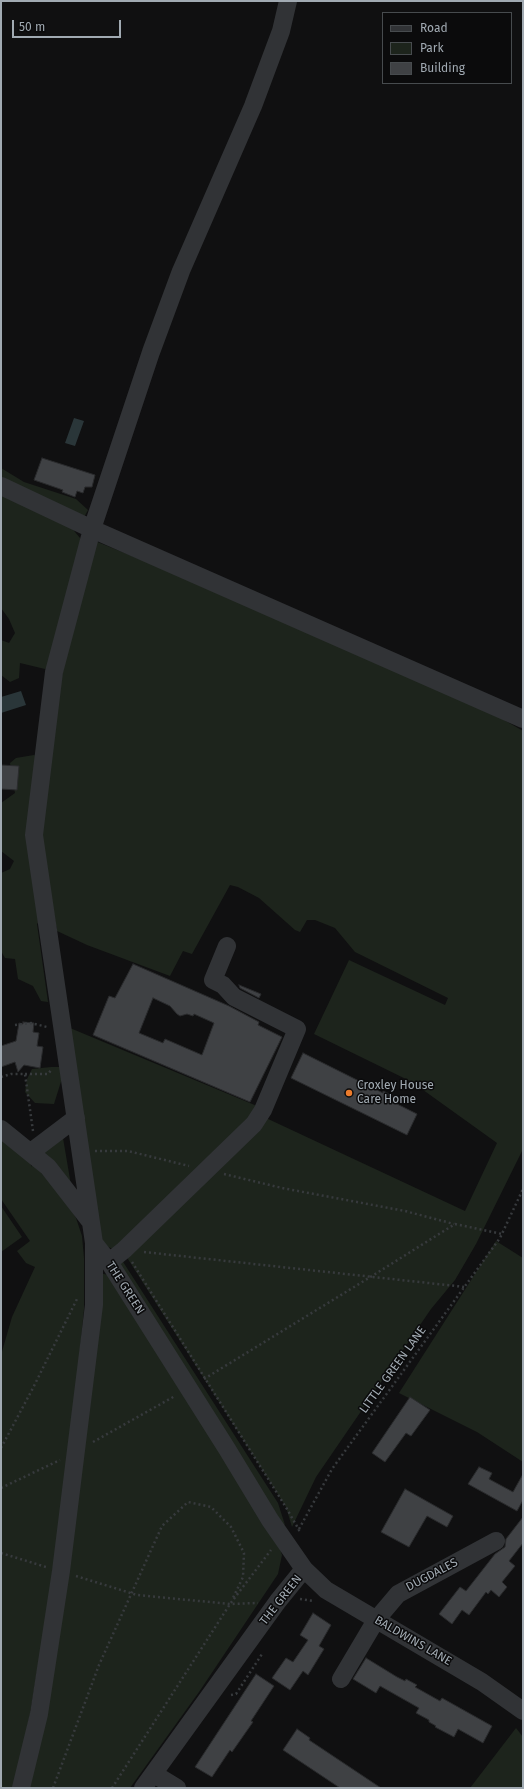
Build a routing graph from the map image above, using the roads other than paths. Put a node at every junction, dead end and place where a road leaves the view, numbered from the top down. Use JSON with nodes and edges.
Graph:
{"nodes":[{"id":1,"x":288,"y":1,"type":"edge"},
{"id":2,"x":1,"y":486,"type":"edge"},
{"id":3,"x":92,"y":529,"type":"junction"},
{"id":4,"x":523,"y":719,"type":"edge"},
{"id":5,"x":227,"y":946,"type":"dead end"},
{"id":6,"x":76,"y":1118,"type":"junction"},
{"id":7,"x":1,"y":1129,"type":"edge"},
{"id":8,"x":31,"y":1152,"type":"junction"},
{"id":9,"x":91,"y":1223,"type":"junction"},
{"id":10,"x":94,"y":1243,"type":"junction"},
{"id":11,"x":109,"y":1262,"type":"junction"},
{"id":12,"x":496,"y":1541,"type":"dead end"},
{"id":13,"x":304,"y":1569,"type":"junction"},
{"id":14,"x":376,"y":1620,"type":"junction"},
{"id":15,"x":341,"y":1679,"type":"dead end"},
{"id":16,"x":523,"y":1711,"type":"edge"},
{"id":17,"x":154,"y":1774,"type":"junction"},
{"id":18,"x":21,"y":1788,"type":"edge"},
{"id":19,"x":143,"y":1788,"type":"edge"},
{"id":20,"x":177,"y":1788,"type":"edge"}],
"edges":[{"from":1,"to":3,"type":"street"},
{"from":2,"to":3,"type":"street"},
{"from":3,"to":4,"type":"street"},
{"from":3,"to":6,"type":"street"},
{"from":5,"to":11,"type":"street"},
{"from":6,"to":8,"type":"street"},
{"from":6,"to":9,"type":"street"},
{"from":7,"to":8,"type":"street"},
{"from":8,"to":9,"type":"street"},
{"from":9,"to":10,"type":"street"},
{"from":10,"to":11,"type":"street","name":"THE GREEN"},
{"from":10,"to":18,"type":"street","name":"THE GREEN"},
{"from":11,"to":13,"type":"street","name":"THE GREEN"},
{"from":12,"to":14,"type":"street","name":"DUGDALES"},
{"from":13,"to":14,"type":"street","name":"BALDWINS LANE"},
{"from":13,"to":17,"type":"street","name":"THE GREEN"},
{"from":14,"to":15,"type":"street","name":"DUGDALES"},
{"from":14,"to":16,"type":"street","name":"BALDWINS LANE"},
{"from":17,"to":19,"type":"street","name":"THE GREEN"},
{"from":17,"to":20,"type":"street"}]}
